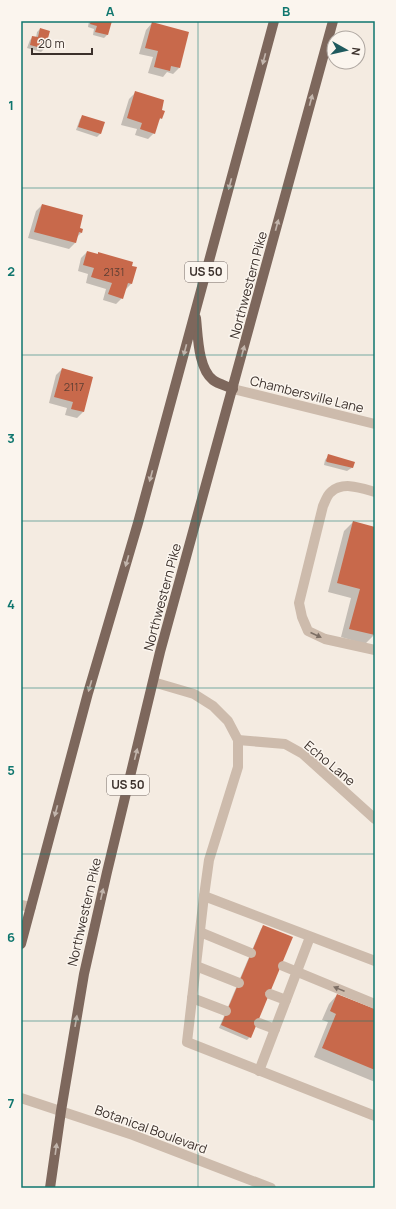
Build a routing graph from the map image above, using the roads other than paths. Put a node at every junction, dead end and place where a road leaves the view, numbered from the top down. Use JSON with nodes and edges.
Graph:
{"nodes":[{"id":1,"x":274,"y":21,"type":"edge"},
{"id":2,"x":333,"y":21,"type":"edge"},
{"id":3,"x":195,"y":314,"type":"junction"},
{"id":4,"x":233,"y":389,"type":"junction"},
{"id":5,"x":375,"y":424,"type":"edge"},
{"id":6,"x":375,"y":492,"type":"edge"},
{"id":7,"x":375,"y":650,"type":"edge"},
{"id":8,"x":153,"y":682,"type":"junction"},
{"id":9,"x":238,"y":740,"type":"junction"},
{"id":10,"x":375,"y":819,"type":"edge"},
{"id":11,"x":204,"y":896,"type":"junction"},
{"id":12,"x":26,"y":906,"type":"edge"},
{"id":13,"x":200,"y":932,"type":"junction"},
{"id":14,"x":310,"y":937,"type":"junction"},
{"id":15,"x":21,"y":944,"type":"edge"},
{"id":16,"x":251,"y":953,"type":"dead end"},
{"id":17,"x":375,"y":961,"type":"edge"},
{"id":18,"x":196,"y":966,"type":"junction"},
{"id":19,"x":283,"y":966,"type":"dead end"},
{"id":20,"x":297,"y":972,"type":"junction"},
{"id":21,"x":239,"y":983,"type":"dead end"},
{"id":22,"x":270,"y":994,"type":"dead end"},
{"id":23,"x":192,"y":998,"type":"junction"},
{"id":24,"x":286,"y":1000,"type":"junction"},
{"id":25,"x":375,"y":1004,"type":"edge"},
{"id":26,"x":226,"y":1011,"type":"dead end"},
{"id":27,"x":258,"y":1023,"type":"dead end"},
{"id":28,"x":275,"y":1029,"type":"junction"},
{"id":29,"x":259,"y":1071,"type":"junction"},
{"id":30,"x":21,"y":1098,"type":"edge"},
{"id":31,"x":61,"y":1111,"type":"junction"},
{"id":32,"x":375,"y":1116,"type":"edge"},
{"id":33,"x":50,"y":1188,"type":"edge"},
{"id":34,"x":271,"y":1188,"type":"edge"}],
"edges":[{"from":1,"to":3,"type":"main road","number":"US 50","one_way":true},
{"from":4,"to":2,"type":"main road","name":"Northwestern Pike","number":"US 50","one_way":true},
{"from":3,"to":4,"type":"main road"},
{"from":3,"to":12,"type":"main road","number":"US 50","one_way":true},
{"from":4,"to":5,"type":"street","name":"Chambersville Lane"},
{"from":4,"to":8,"type":"main road","name":"Northwestern Pike","number":"US 50"},
{"from":6,"to":7,"type":"street","one_way":true},
{"from":8,"to":9,"type":"street"},
{"from":31,"to":8,"type":"main road","name":"Northwestern Pike","number":"US 50","one_way":true},
{"from":9,"to":10,"type":"street","name":"Echo Lane"},
{"from":9,"to":11,"type":"street"},
{"from":11,"to":13,"type":"street"},
{"from":11,"to":14,"type":"street"},
{"from":12,"to":15,"type":"main road","number":"US 50"},
{"from":13,"to":16,"type":"street"},
{"from":13,"to":18,"type":"street"},
{"from":14,"to":17,"type":"street"},
{"from":14,"to":20,"type":"street"},
{"from":18,"to":21,"type":"street"},
{"from":18,"to":23,"type":"street"},
{"from":19,"to":20,"type":"street"},
{"from":20,"to":24,"type":"street"},
{"from":25,"to":20,"type":"street","one_way":true},
{"from":22,"to":24,"type":"street"},
{"from":23,"to":26,"type":"street"},
{"from":23,"to":29,"type":"street"},
{"from":24,"to":28,"type":"street"},
{"from":27,"to":28,"type":"street"},
{"from":28,"to":29,"type":"street"},
{"from":29,"to":32,"type":"street"},
{"from":30,"to":31,"type":"street","name":"Botanical Boulevard"},
{"from":33,"to":31,"type":"main road","name":"Northwestern Pike","number":"US 50","one_way":true},
{"from":31,"to":34,"type":"street","name":"Botanical Boulevard"}]}
